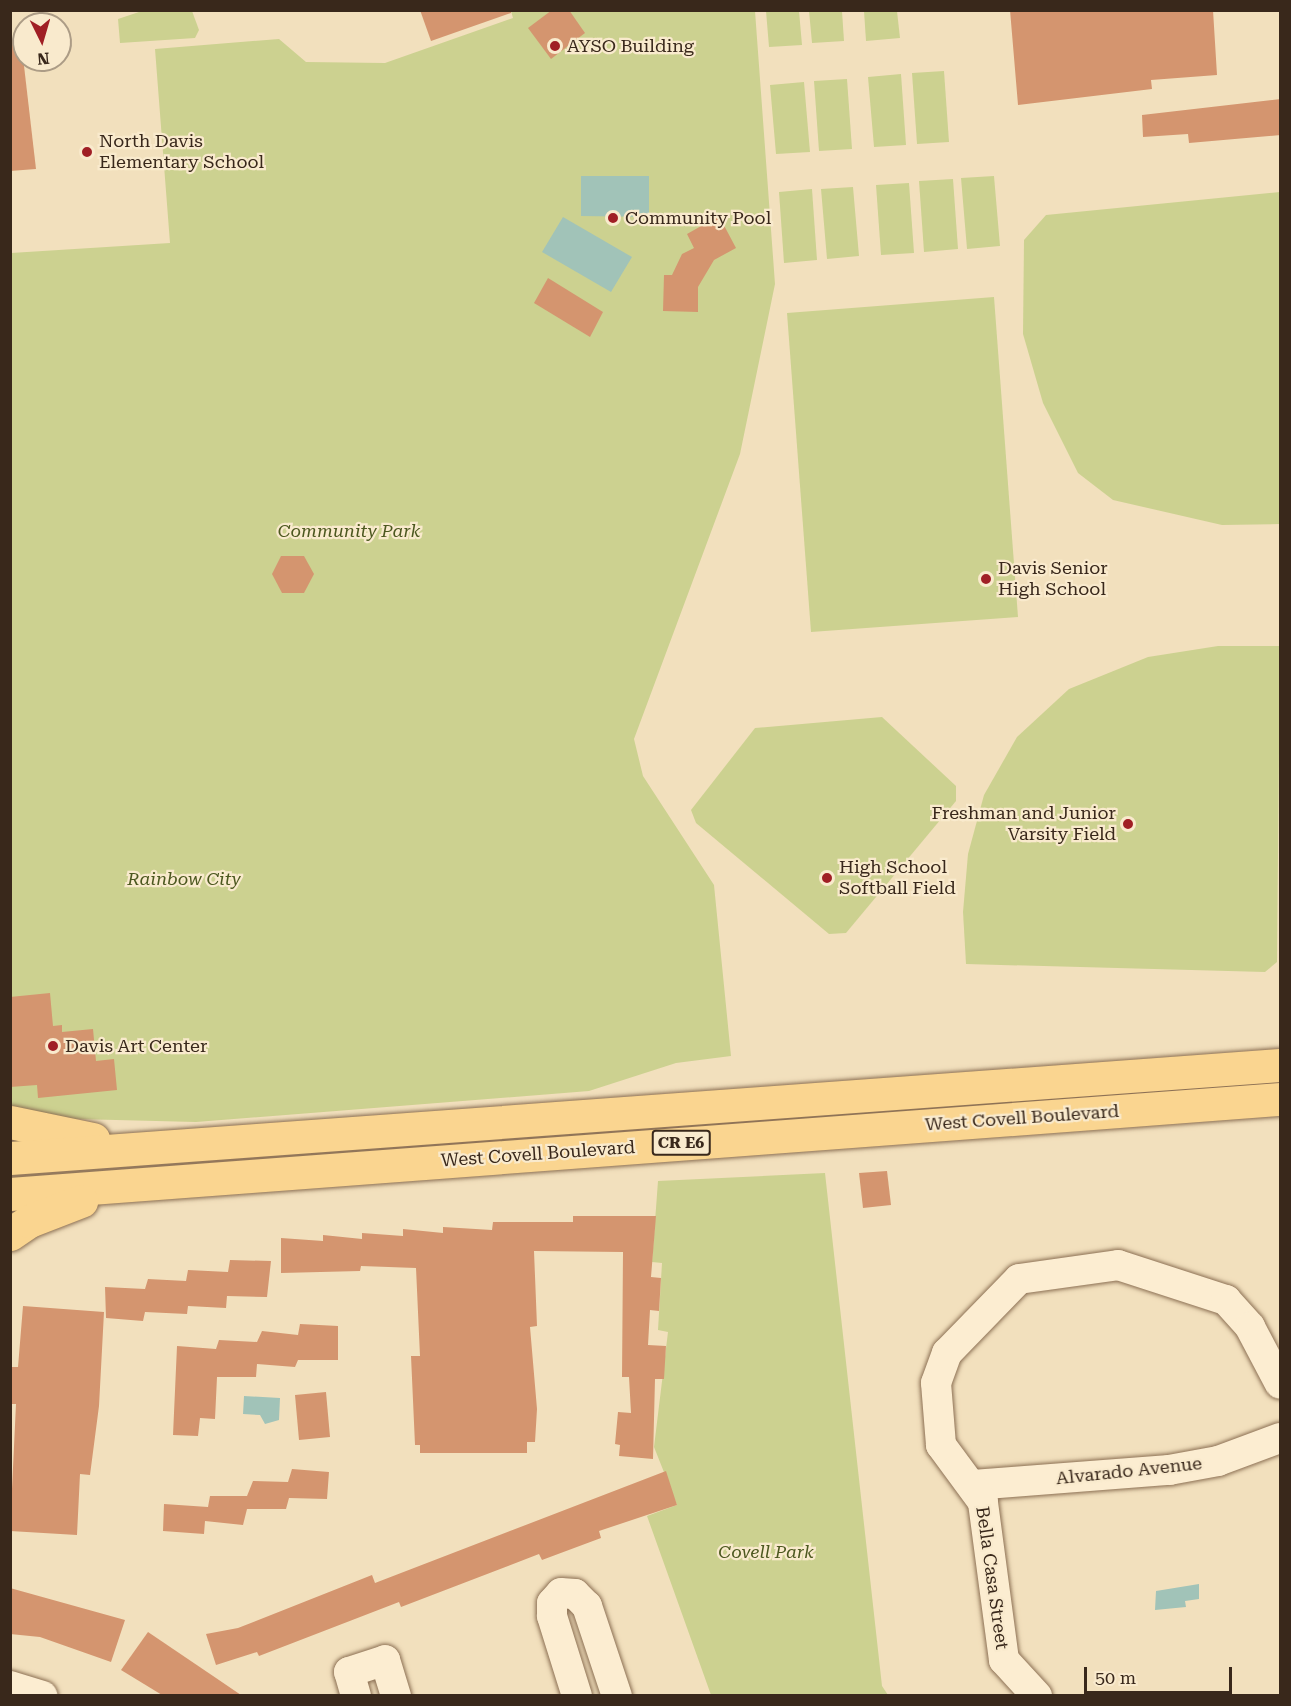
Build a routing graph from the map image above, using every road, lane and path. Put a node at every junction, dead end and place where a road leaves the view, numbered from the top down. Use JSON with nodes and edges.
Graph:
{"nodes":[{"id":1,"x":1281,"y":1065,"type":"edge"},
{"id":2,"x":1281,"y":1099,"type":"edge"},
{"id":3,"x":1237,"y":1102,"type":"junction"},
{"id":4,"x":1281,"y":1108,"type":"edge"},
{"id":5,"x":10,"y":1122,"type":"edge"},
{"id":6,"x":145,"y":1149,"type":"junction"},
{"id":7,"x":10,"y":1158,"type":"edge"},
{"id":8,"x":140,"y":1185,"type":"junction"},
{"id":9,"x":10,"y":1194,"type":"edge"},
{"id":10,"x":10,"y":1234,"type":"edge"},
{"id":11,"x":1281,"y":1384,"type":"edge"},
{"id":12,"x":1281,"y":1438,"type":"edge"},
{"id":13,"x":973,"y":1485,"type":"junction"},
{"id":14,"x":10,"y":1686,"type":"edge"},
{"id":15,"x":43,"y":1695,"type":"edge"},
{"id":16,"x":356,"y":1695,"type":"edge"},
{"id":17,"x":396,"y":1695,"type":"edge"},
{"id":18,"x":577,"y":1695,"type":"edge"},
{"id":19,"x":617,"y":1695,"type":"edge"},
{"id":20,"x":1037,"y":1695,"type":"edge"}],
"edges":[{"from":1,"to":6,"type":"main road","name":"West Covell Boulevard","number":"CR E6"},
{"from":2,"to":3,"type":"main road","name":"West Covell Boulevard","number":"CR E6"},
{"from":3,"to":4,"type":"main road"},
{"from":3,"to":8,"type":"main road","name":"West Covell Boulevard","number":"CR E6"},
{"from":5,"to":6,"type":"main road"},
{"from":6,"to":7,"type":"main road","name":"West Covell Boulevard","number":"CR E6"},
{"from":8,"to":9,"type":"main road","name":"West Covell Boulevard","number":"CR E6"},
{"from":8,"to":10,"type":"main road"},
{"from":11,"to":13,"type":"street","name":"Bella Casa Street"},
{"from":12,"to":13,"type":"street","name":"Alvarado Avenue"},
{"from":13,"to":20,"type":"street","name":"Bella Casa Street"},
{"from":14,"to":15,"type":"street"},
{"from":16,"to":17,"type":"street"},
{"from":18,"to":19,"type":"street"}]}
